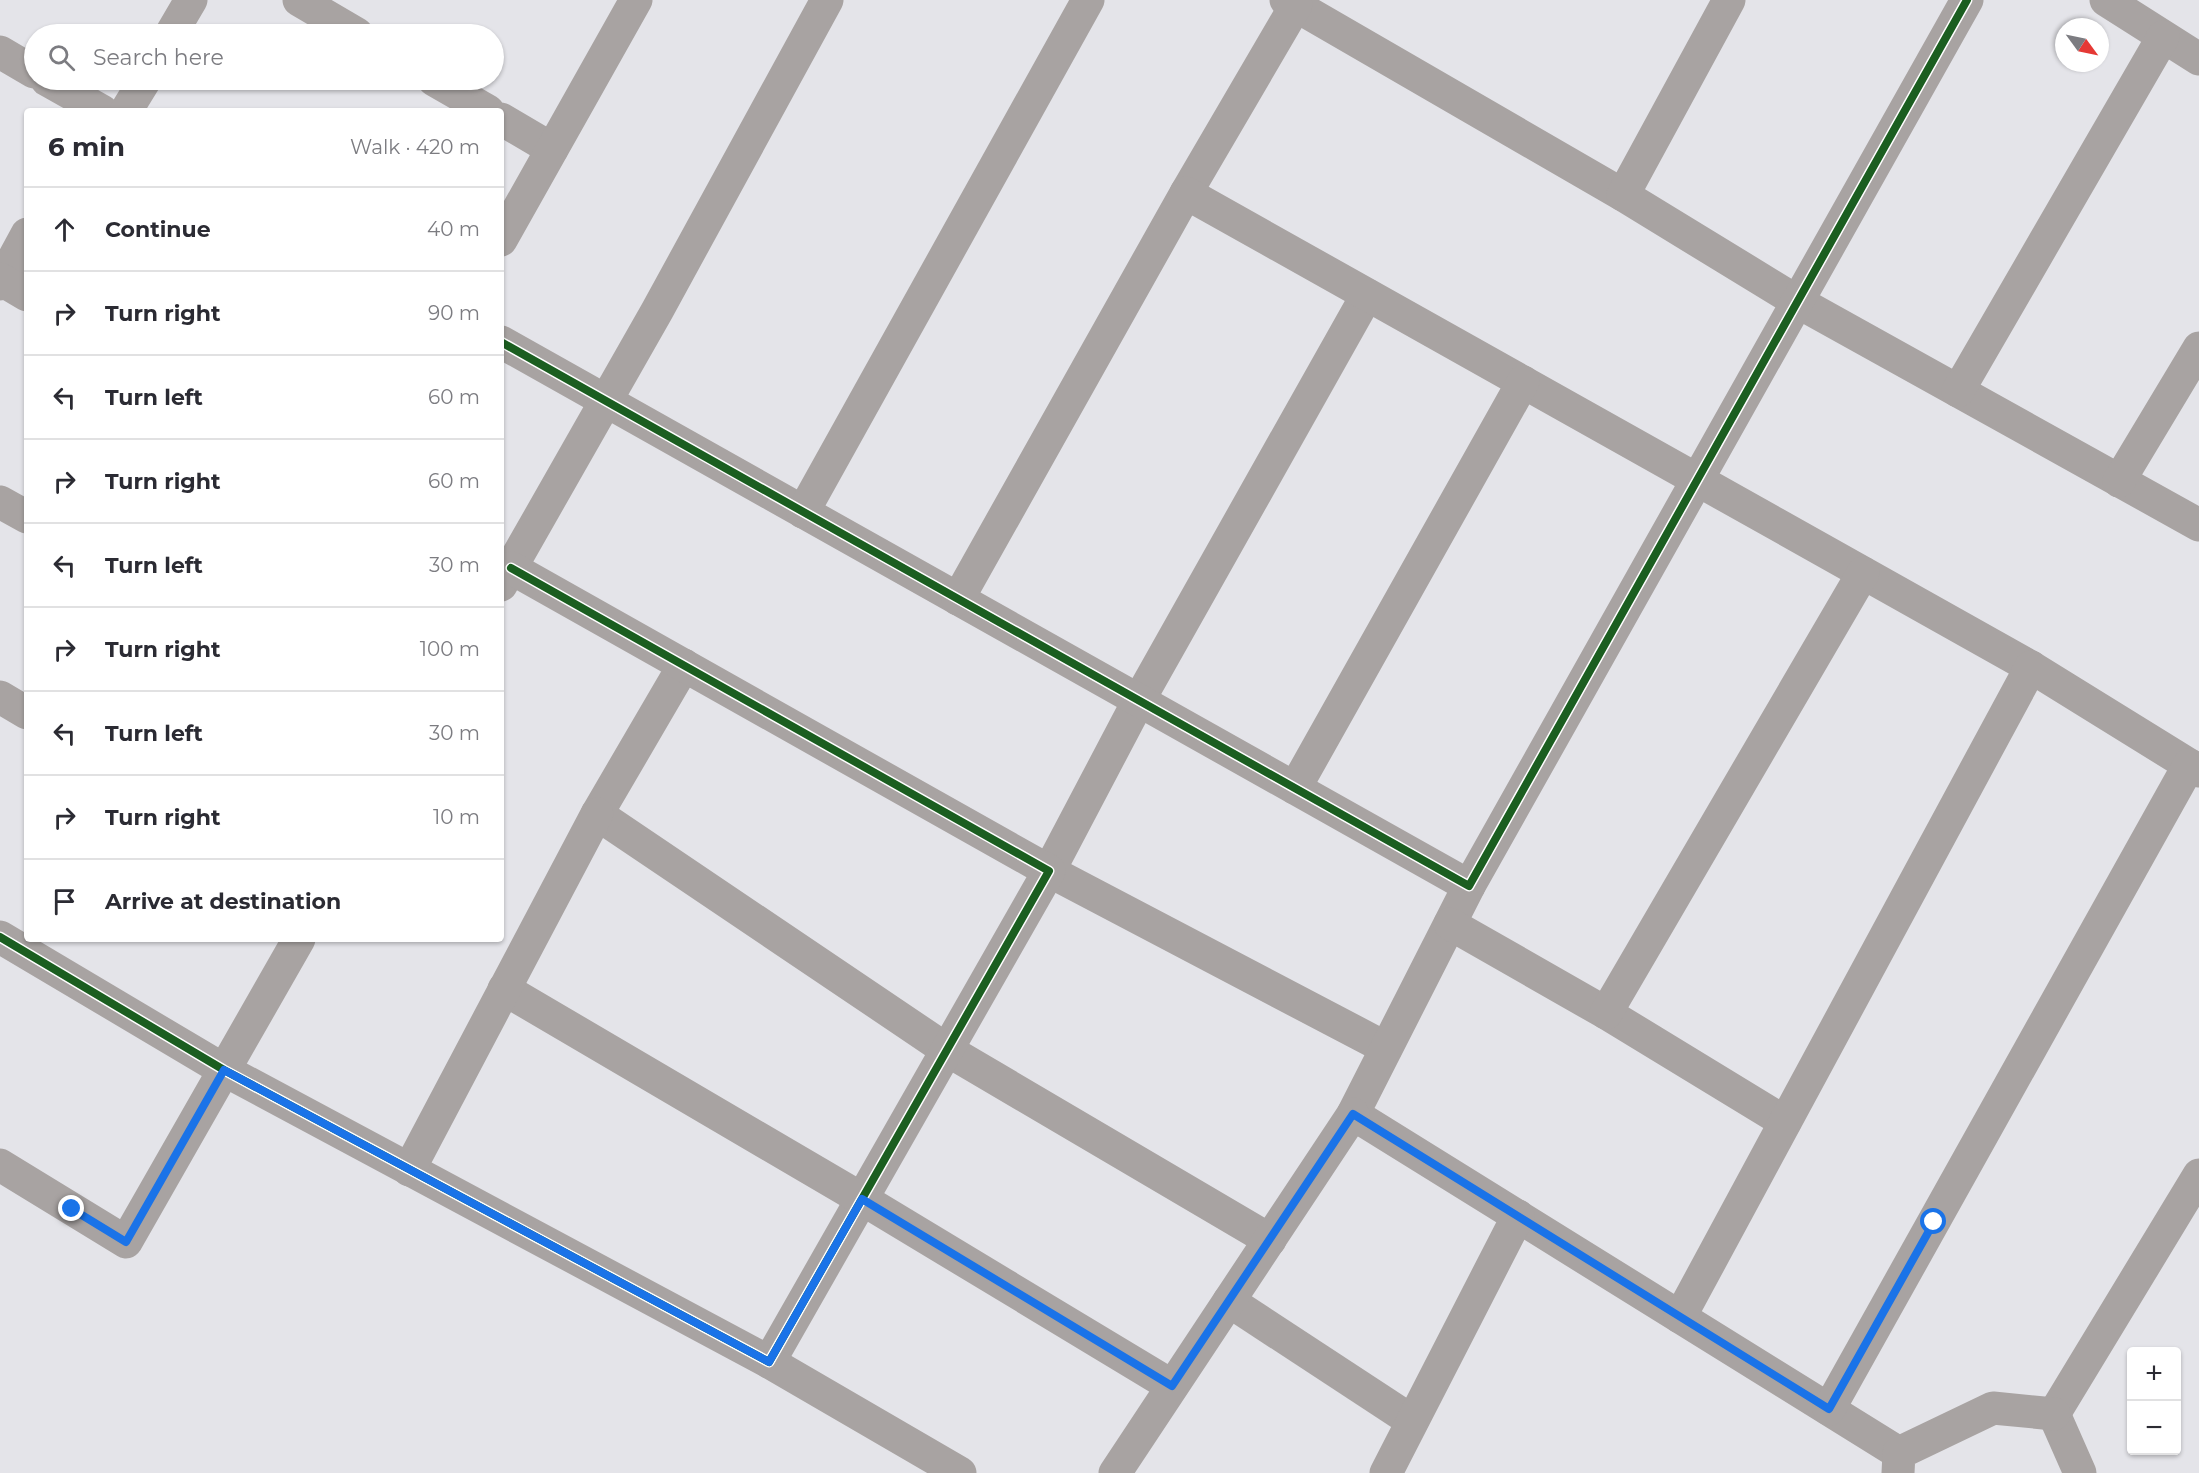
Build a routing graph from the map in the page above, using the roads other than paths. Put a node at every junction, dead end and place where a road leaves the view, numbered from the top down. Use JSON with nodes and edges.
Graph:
{"nodes":[{"id":1,"x":191,"y":0,"type":"edge"},
{"id":2,"x":298,"y":0,"type":"edge"},
{"id":3,"x":636,"y":0,"type":"edge"},
{"id":4,"x":826,"y":0,"type":"edge"},
{"id":5,"x":1088,"y":0,"type":"edge"},
{"id":6,"x":1729,"y":0,"type":"edge"},
{"id":7,"x":1967,"y":0,"type":"edge"},
{"id":8,"x":2106,"y":0,"type":"edge"},
{"id":9,"x":1291,"y":3,"type":"edge"},
{"id":10,"x":177,"y":24,"type":"edge"},
{"id":11,"x":340,"y":24,"type":"edge"},
{"id":12,"x":2163,"y":37,"type":"junction"},
{"id":13,"x":0,"y":52,"type":"edge"},
{"id":14,"x":2199,"y":59,"type":"edge"},
{"id":15,"x":24,"y":66,"type":"edge"},
{"id":16,"x":67,"y":90,"type":"edge"},
{"id":17,"x":131,"y":90,"type":"edge"},
{"id":18,"x":451,"y":90,"type":"edge"},
{"id":19,"x":100,"y":108,"type":"edge"},
{"id":20,"x":107,"y":108,"type":"edge"},
{"id":21,"x":483,"y":108,"type":"edge"},
{"id":22,"x":504,"y":121,"type":"edge"},
{"id":23,"x":552,"y":149,"type":"junction"},
{"id":24,"x":1186,"y":193,"type":"junction"},
{"id":25,"x":1623,"y":195,"type":"junction"},
{"id":26,"x":504,"y":235,"type":"edge"},
{"id":27,"x":24,"y":240,"type":"edge"},
{"id":28,"x":0,"y":279,"type":"edge"},
{"id":29,"x":0,"y":284,"type":"edge"},
{"id":30,"x":24,"y":293,"type":"edge"},
{"id":31,"x":1367,"y":295,"type":"junction"},
{"id":32,"x":1798,"y":302,"type":"junction"},
{"id":33,"x":504,"y":344,"type":"edge"},
{"id":34,"x":2199,"y":348,"type":"edge"},
{"id":35,"x":1523,"y":382,"type":"junction"},
{"id":36,"x":1958,"y":391,"type":"junction"},
{"id":37,"x":606,"y":401,"type":"junction"},
{"id":38,"x":1697,"y":480,"type":"junction"},
{"id":39,"x":2119,"y":481,"type":"junction"},
{"id":40,"x":0,"y":502,"type":"edge"},
{"id":41,"x":803,"y":512,"type":"junction"},
{"id":42,"x":24,"y":515,"type":"edge"},
{"id":43,"x":2199,"y":525,"type":"edge"},
{"id":44,"x":1863,"y":573,"type":"junction"},
{"id":45,"x":506,"y":576,"type":"edge"},
{"id":46,"x":958,"y":599,"type":"junction"},
{"id":47,"x":684,"y":665,"type":"junction"},
{"id":48,"x":2031,"y":667,"type":"junction"},
{"id":49,"x":0,"y":697,"type":"edge"},
{"id":50,"x":1139,"y":700,"type":"junction"},
{"id":51,"x":24,"y":711,"type":"edge"},
{"id":52,"x":2194,"y":768,"type":"edge"},
{"id":53,"x":1295,"y":788,"type":"junction"},
{"id":54,"x":597,"y":814,"type":"junction"},
{"id":55,"x":1049,"y":871,"type":"junction"},
{"id":56,"x":1469,"y":886,"type":"junction"},
{"id":57,"x":1450,"y":924,"type":"junction"},
{"id":58,"x":0,"y":937,"type":"edge"},
{"id":59,"x":297,"y":942,"type":"edge"},
{"id":60,"x":504,"y":989,"type":"junction"},
{"id":61,"x":1606,"y":1013,"type":"junction"},
{"id":62,"x":1386,"y":1048,"type":"junction"},
{"id":63,"x":947,"y":1050,"type":"junction"},
{"id":64,"x":224,"y":1070,"type":"junction"},
{"id":65,"x":1353,"y":1114,"type":"junction"},
{"id":66,"x":1785,"y":1122,"type":"junction"},
{"id":67,"x":0,"y":1165,"type":"edge"},
{"id":68,"x":409,"y":1170,"type":"junction"},
{"id":69,"x":2199,"y":1175,"type":"edge"},
{"id":70,"x":862,"y":1199,"type":"junction"},
{"id":71,"x":1518,"y":1216,"type":"junction"},
{"id":72,"x":1270,"y":1240,"type":"junction"},
{"id":73,"x":1229,"y":1301,"type":"junction"},
{"id":74,"x":1680,"y":1317,"type":"junction"},
{"id":75,"x":769,"y":1362,"type":"junction"},
{"id":76,"x":1172,"y":1386,"type":"junction"},
{"id":77,"x":1829,"y":1409,"type":"junction"},
{"id":78,"x":2054,"y":1414,"type":"junction"},
{"id":79,"x":1412,"y":1421,"type":"junction"},
{"id":80,"x":1898,"y":1463,"type":"edge"},
{"id":81,"x":960,"y":1473,"type":"edge"},
{"id":82,"x":1115,"y":1473,"type":"edge"},
{"id":83,"x":1386,"y":1473,"type":"edge"},
{"id":84,"x":2080,"y":1473,"type":"edge"}],
"edges":[{"from":1,"to":10,"type":"street"},
{"from":2,"to":11,"type":"street"},
{"from":3,"to":23,"type":"street"},
{"from":4,"to":37,"type":"street"},
{"from":5,"to":41,"type":"street"},
{"from":6,"to":25,"type":"street"},
{"from":7,"to":32,"type":"street"},
{"from":8,"to":12,"type":"street"},
{"from":9,"to":24,"type":"street"},
{"from":9,"to":25,"type":"street"},
{"from":12,"to":14,"type":"street"},
{"from":12,"to":36,"type":"street"},
{"from":13,"to":15,"type":"street"},
{"from":16,"to":19,"type":"street"},
{"from":17,"to":20,"type":"street"},
{"from":18,"to":21,"type":"street"},
{"from":22,"to":23,"type":"street"},
{"from":23,"to":26,"type":"street"},
{"from":24,"to":31,"type":"street"},
{"from":24,"to":46,"type":"street"},
{"from":25,"to":32,"type":"street"},
{"from":27,"to":29,"type":"street"},
{"from":28,"to":30,"type":"street","bridge":true},
{"from":31,"to":35,"type":"street"},
{"from":31,"to":50,"type":"street"},
{"from":32,"to":36,"type":"street"},
{"from":32,"to":38,"type":"street"},
{"from":33,"to":37,"type":"street"},
{"from":34,"to":39,"type":"street"},
{"from":35,"to":38,"type":"street"},
{"from":35,"to":53,"type":"street"},
{"from":36,"to":39,"type":"street"},
{"from":37,"to":41,"type":"street"},
{"from":37,"to":45,"type":"street"},
{"from":38,"to":44,"type":"street"},
{"from":38,"to":56,"type":"street"},
{"from":39,"to":43,"type":"street"},
{"from":40,"to":42,"type":"street"},
{"from":41,"to":46,"type":"street"},
{"from":44,"to":48,"type":"street"},
{"from":44,"to":61,"type":"street"},
{"from":45,"to":47,"type":"street"},
{"from":46,"to":50,"type":"street"},
{"from":47,"to":54,"type":"street"},
{"from":47,"to":55,"type":"street"},
{"from":48,"to":52,"type":"street"},
{"from":48,"to":66,"type":"street"},
{"from":49,"to":51,"type":"street"},
{"from":50,"to":53,"type":"street"},
{"from":50,"to":55,"type":"street"},
{"from":52,"to":77,"type":"street"},
{"from":53,"to":56,"type":"street"},
{"from":54,"to":60,"type":"street"},
{"from":54,"to":63,"type":"street"},
{"from":55,"to":62,"type":"street"},
{"from":55,"to":63,"type":"street"},
{"from":56,"to":57,"type":"street"},
{"from":57,"to":61,"type":"street"},
{"from":57,"to":62,"type":"street"},
{"from":58,"to":64,"type":"street"},
{"from":59,"to":64,"type":"street"},
{"from":60,"to":68,"type":"street"},
{"from":60,"to":70,"type":"street"},
{"from":61,"to":66,"type":"street"},
{"from":62,"to":65,"type":"street"},
{"from":63,"to":70,"type":"street"},
{"from":63,"to":72,"type":"street"},
{"from":64,"to":67,"type":"street"},
{"from":64,"to":68,"type":"street"},
{"from":65,"to":71,"type":"street"},
{"from":65,"to":72,"type":"street"},
{"from":66,"to":74,"type":"street"},
{"from":68,"to":75,"type":"street"},
{"from":69,"to":78,"type":"street"},
{"from":70,"to":75,"type":"street"},
{"from":70,"to":76,"type":"street"},
{"from":71,"to":74,"type":"street"},
{"from":71,"to":79,"type":"street"},
{"from":72,"to":73,"type":"street"},
{"from":73,"to":76,"type":"street"},
{"from":73,"to":79,"type":"street"},
{"from":74,"to":77,"type":"street"},
{"from":75,"to":81,"type":"street"},
{"from":76,"to":82,"type":"street"},
{"from":77,"to":80,"type":"street"},
{"from":78,"to":80,"type":"street"},
{"from":78,"to":84,"type":"street"},
{"from":79,"to":83,"type":"street"}]}
